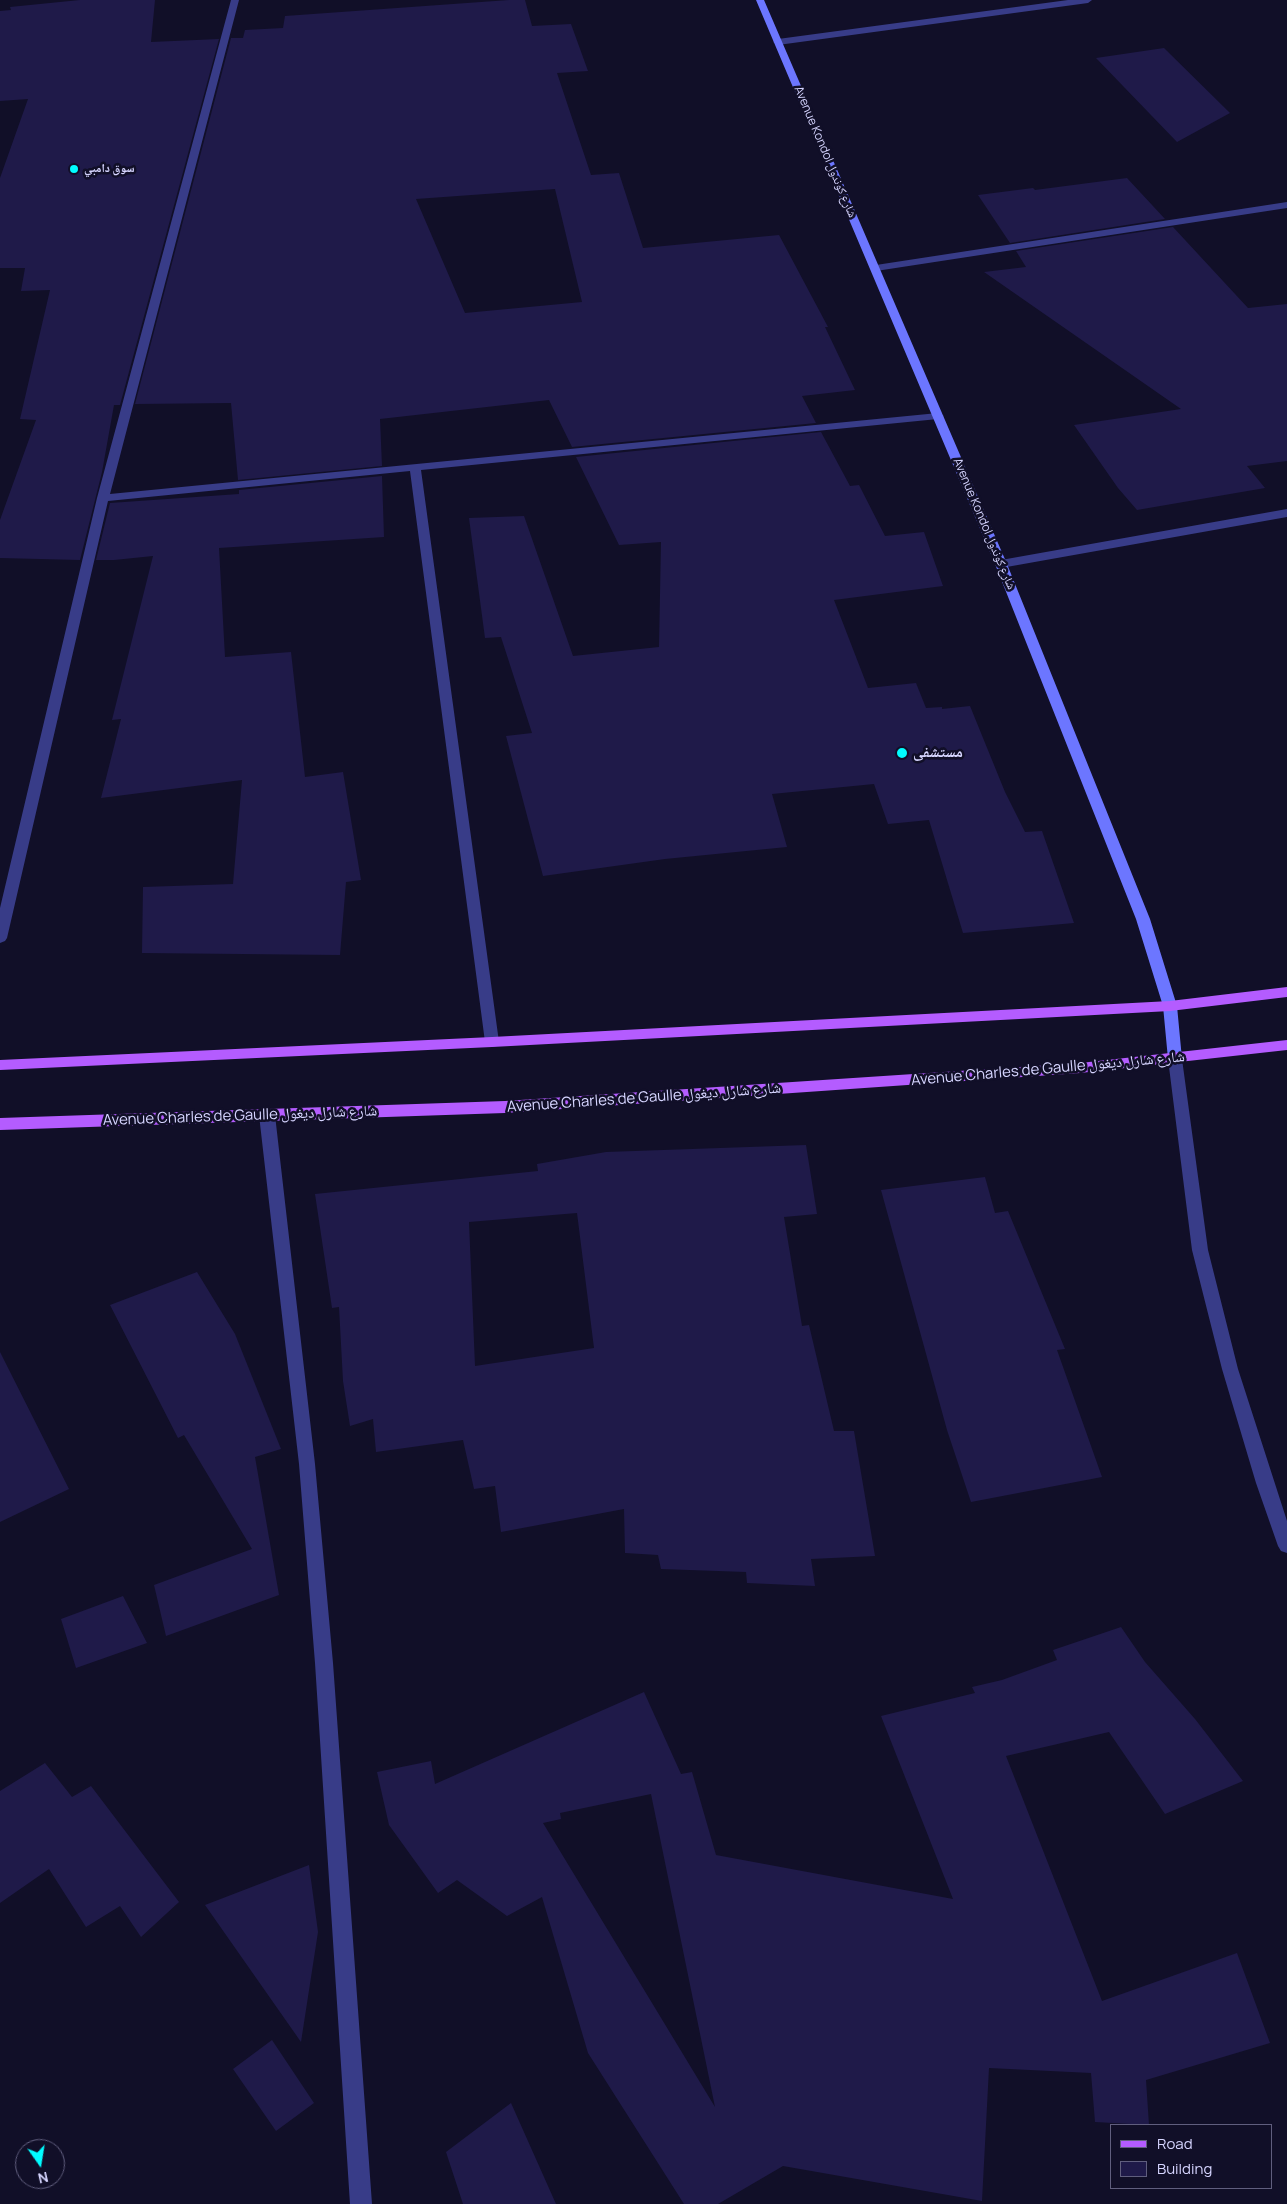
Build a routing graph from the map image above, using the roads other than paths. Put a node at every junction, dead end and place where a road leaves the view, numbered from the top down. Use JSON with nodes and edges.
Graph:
{"nodes":[{"id":1,"x":235,"y":0,"type":"edge"},
{"id":2,"x":760,"y":0,"type":"edge"},
{"id":3,"x":1088,"y":0,"type":"edge"},
{"id":4,"x":778,"y":42,"type":"junction"},
{"id":5,"x":1287,"y":205,"type":"edge"},
{"id":6,"x":876,"y":268,"type":"junction"},
{"id":7,"x":938,"y":416,"type":"junction"},
{"id":8,"x":414,"y":467,"type":"junction"},
{"id":9,"x":103,"y":498,"type":"junction"},
{"id":10,"x":1287,"y":513,"type":"edge"},
{"id":11,"x":1002,"y":564,"type":"junction"},
{"id":12,"x":0,"y":938,"type":"edge"},
{"id":13,"x":1287,"y":992,"type":"edge"},
{"id":14,"x":1170,"y":1006,"type":"junction"},
{"id":15,"x":492,"y":1042,"type":"junction"},
{"id":16,"x":1287,"y":1045,"type":"edge"},
{"id":17,"x":1176,"y":1059,"type":"junction"},
{"id":18,"x":0,"y":1065,"type":"edge"},
{"id":19,"x":267,"y":1115,"type":"junction"},
{"id":20,"x":0,"y":1124,"type":"edge"},
{"id":21,"x":1287,"y":1546,"type":"edge"},
{"id":22,"x":361,"y":2204,"type":"edge"}],
"edges":[{"from":1,"to":9,"type":"street"},
{"from":2,"to":4,"type":"street","name":"Avenue Kondol شارع كوندول"},
{"from":3,"to":4,"type":"street"},
{"from":4,"to":6,"type":"street","name":"Avenue Kondol شارع كوندول"},
{"from":5,"to":6,"type":"street"},
{"from":6,"to":7,"type":"street","name":"Avenue Kondol شارع كوندول"},
{"from":7,"to":8,"type":"street"},
{"from":7,"to":11,"type":"street","name":"Avenue Kondol شارع كوندول"},
{"from":8,"to":9,"type":"street"},
{"from":8,"to":15,"type":"street"},
{"from":9,"to":12,"type":"street"},
{"from":10,"to":11,"type":"street"},
{"from":11,"to":14,"type":"street","name":"Avenue Kondol شارع كوندول"},
{"from":13,"to":14,"type":"main road"},
{"from":14,"to":15,"type":"main road"},
{"from":14,"to":17,"type":"street","name":"Avenue Kondol شارع كوندول"},
{"from":15,"to":18,"type":"main road"},
{"from":16,"to":17,"type":"main road","name":"Avenue Charles de Gaulle شارع شارل ديغول"},
{"from":17,"to":19,"type":"main road","name":"Avenue Charles de Gaulle شارع شارل ديغول"},
{"from":17,"to":21,"type":"street"},
{"from":19,"to":20,"type":"main road","name":"Avenue Charles de Gaulle شارع شارل ديغول"},
{"from":19,"to":22,"type":"street"}]}
